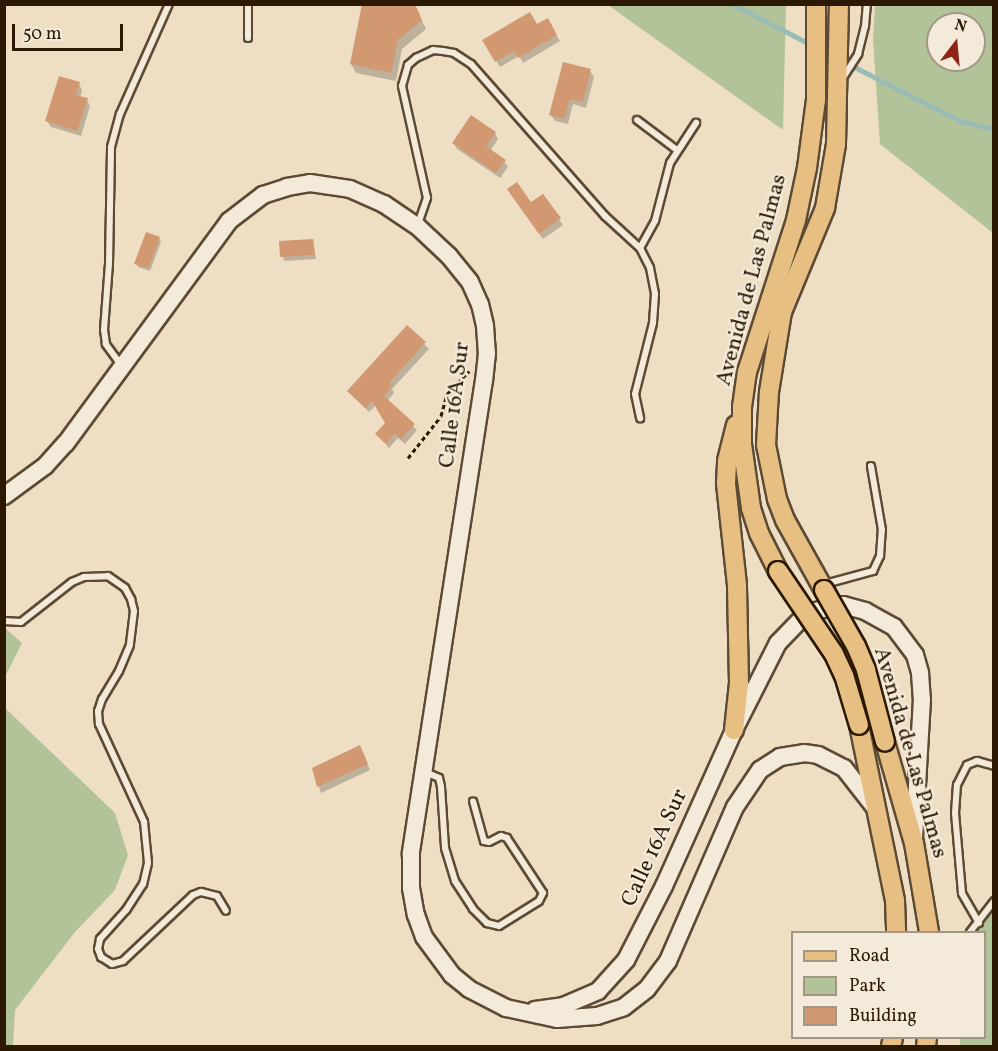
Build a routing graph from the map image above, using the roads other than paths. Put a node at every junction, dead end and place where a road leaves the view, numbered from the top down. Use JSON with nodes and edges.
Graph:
{"nodes":[{"id":1,"x":169,"y":4,"type":"edge"},
{"id":2,"x":248,"y":4,"type":"edge"},
{"id":3,"x":867,"y":4,"type":"edge"},
{"id":4,"x":816,"y":6,"type":"edge"},
{"id":5,"x":839,"y":6,"type":"edge"},
{"id":6,"x":248,"y":38,"type":"dead end"},
{"id":7,"x":845,"y":70,"type":"junction"},
{"id":8,"x":637,"y":120,"type":"dead end"},
{"id":9,"x":696,"y":123,"type":"dead end"},
{"id":10,"x":677,"y":150,"type":"junction"},
{"id":11,"x":417,"y":226,"type":"junction"},
{"id":12,"x":640,"y":248,"type":"junction"},
{"id":13,"x":123,"y":367,"type":"junction"},
{"id":14,"x":742,"y":406,"type":"junction"},
{"id":15,"x":640,"y":418,"type":"dead end"},
{"id":16,"x":871,"y":466,"type":"dead end"},
{"id":17,"x":4,"y":496,"type":"edge"},
{"id":18,"x":823,"y":587,"type":"junction"},
{"id":19,"x":4,"y":621,"type":"edge"},
{"id":20,"x":734,"y":730,"type":"junction"},
{"id":21,"x":993,"y":766,"type":"edge"},
{"id":22,"x":425,"y":772,"type":"junction"},
{"id":23,"x":473,"y":801,"type":"dead end"},
{"id":24,"x":877,"y":810,"type":"junction"},
{"id":25,"x":914,"y":843,"type":"junction"},
{"id":26,"x":993,"y":901,"type":"edge"},
{"id":27,"x":226,"y":911,"type":"dead end"},
{"id":28,"x":979,"y":923,"type":"junction"},
{"id":29,"x":896,"y":931,"type":"edge"},
{"id":30,"x":929,"y":931,"type":"edge"},
{"id":31,"x":972,"y":931,"type":"edge"},
{"id":32,"x":522,"y":1013,"type":"junction"}],
"edges":[{"from":1,"to":13,"type":"lane"},
{"from":2,"to":6,"type":"lane"},
{"from":3,"to":7,"type":"lane"},
{"from":4,"to":14,"type":"main road","name":"Avenida de Las Palmas"},
{"from":5,"to":7,"type":"main road","name":"Avenida de Las Palmas"},
{"from":7,"to":18,"type":"main road","name":"Avenida de Las Palmas"},
{"from":8,"to":10,"type":"lane"},
{"from":9,"to":10,"type":"lane"},
{"from":10,"to":12,"type":"lane"},
{"from":11,"to":12,"type":"lane"},
{"from":11,"to":13,"type":"main road","name":"Calle 16A Sur"},
{"from":11,"to":22,"type":"main road","name":"Calle 16A Sur"},
{"from":12,"to":15,"type":"lane"},
{"from":13,"to":17,"type":"main road","name":"Calle 16A Sur"},
{"from":14,"to":20,"type":"main road"},
{"from":14,"to":24,"type":"main road","name":"Avenida de Las Palmas","bridge":true},
{"from":16,"to":18,"type":"lane"},
{"from":18,"to":25,"type":"main road","name":"Avenida de Las Palmas","bridge":true},
{"from":19,"to":27,"type":"lane"},
{"from":20,"to":25,"type":"main road","name":"Calle 16A Sur"},
{"from":20,"to":32,"type":"main road","name":"Calle 16A Sur"},
{"from":21,"to":28,"type":"lane"},
{"from":22,"to":23,"type":"lane"},
{"from":22,"to":32,"type":"main road","name":"Calle 16A Sur"},
{"from":24,"to":29,"type":"main road","name":"Avenida de Las Palmas"},
{"from":24,"to":32,"type":"main road","name":"Calle 16A Sur"},
{"from":25,"to":30,"type":"main road","name":"Avenida de Las Palmas"},
{"from":26,"to":28,"type":"lane"},
{"from":28,"to":31,"type":"lane"}]}
